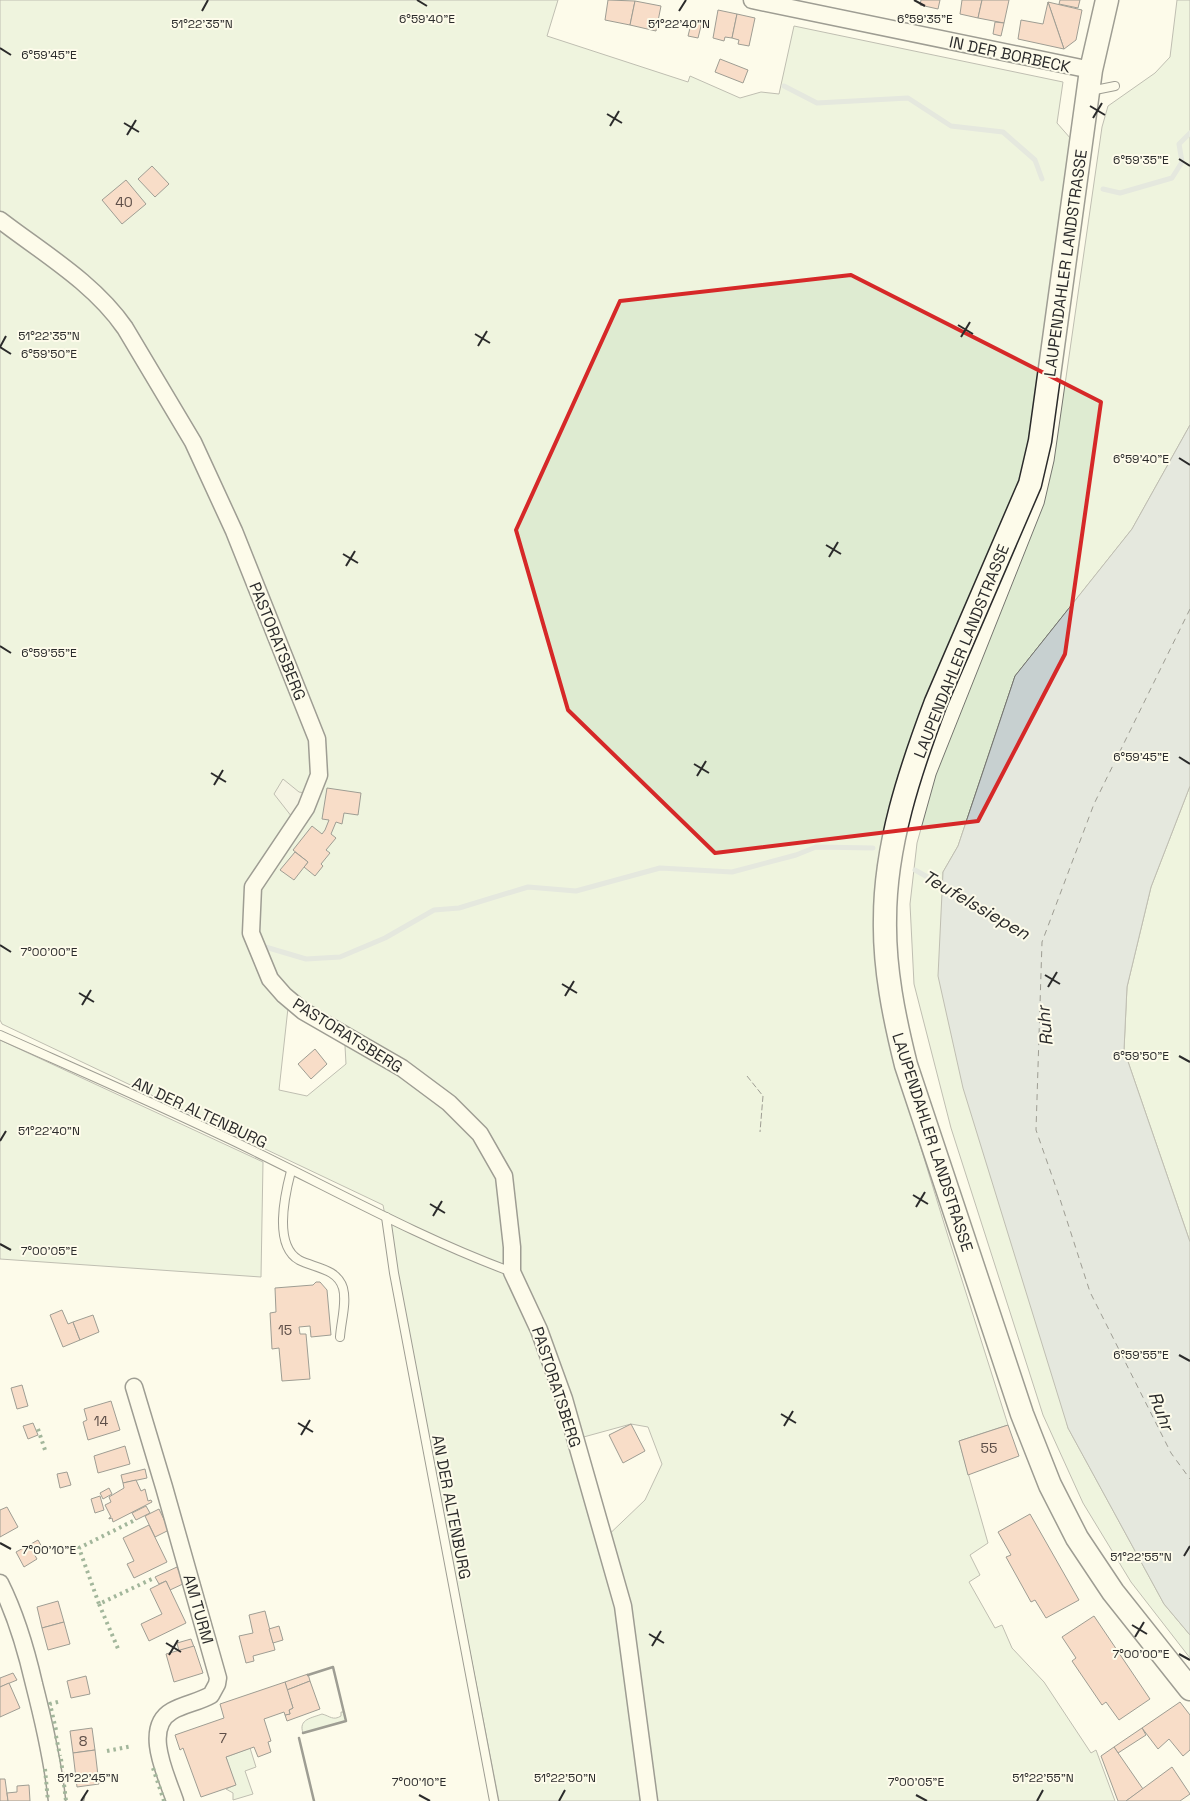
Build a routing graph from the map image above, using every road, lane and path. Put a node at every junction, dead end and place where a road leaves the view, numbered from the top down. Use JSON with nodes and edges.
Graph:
{"nodes":[{"id":1,"x":752,"y":0,"type":"edge"},
{"id":2,"x":1107,"y":0,"type":"edge"},
{"id":3,"x":1090,"y":81,"type":"junction"},
{"id":4,"x":1116,"y":86,"type":"dead end"},
{"id":5,"x":0,"y":220,"type":"edge"},
{"id":6,"x":0,"y":1035,"type":"edge"},
{"id":7,"x":291,"y":1171,"type":"junction"},
{"id":8,"x":386,"y":1217,"type":"junction"},
{"id":9,"x":512,"y":1272,"type":"junction"},
{"id":10,"x":340,"y":1337,"type":"dead end"},
{"id":11,"x":134,"y":1387,"type":"dead end"},
{"id":12,"x":0,"y":1583,"type":"edge"},
{"id":13,"x":1190,"y":1689,"type":"edge"},
{"id":14,"x":57,"y":1801,"type":"edge"},
{"id":15,"x":176,"y":1801,"type":"edge"},
{"id":16,"x":494,"y":1801,"type":"edge"},
{"id":17,"x":649,"y":1801,"type":"edge"}],
"edges":[{"from":1,"to":3,"type":"street","name":"IN DER BORBECK"},
{"from":2,"to":3,"type":"main road","name":"LAUPENDAHLER LANDSTRASSE"},
{"from":3,"to":4,"type":"lane"},
{"from":3,"to":13,"type":"main road","name":"LAUPENDAHLER LANDSTRASSE"},
{"from":5,"to":9,"type":"street","name":"PASTORATSBERG"},
{"from":6,"to":7,"type":"lane","name":"AN DER ALTENBURG"},
{"from":7,"to":8,"type":"lane","name":"AN DER ALTENBURG"},
{"from":7,"to":10,"type":"lane"},
{"from":8,"to":9,"type":"lane","name":"AN DER ALTENBURG"},
{"from":8,"to":16,"type":"lane","name":"AN DER ALTENBURG"},
{"from":9,"to":17,"type":"street","name":"PASTORATSBERG"},
{"from":11,"to":15,"type":"street","name":"AM TURM"},
{"from":12,"to":14,"type":"street"}]}
